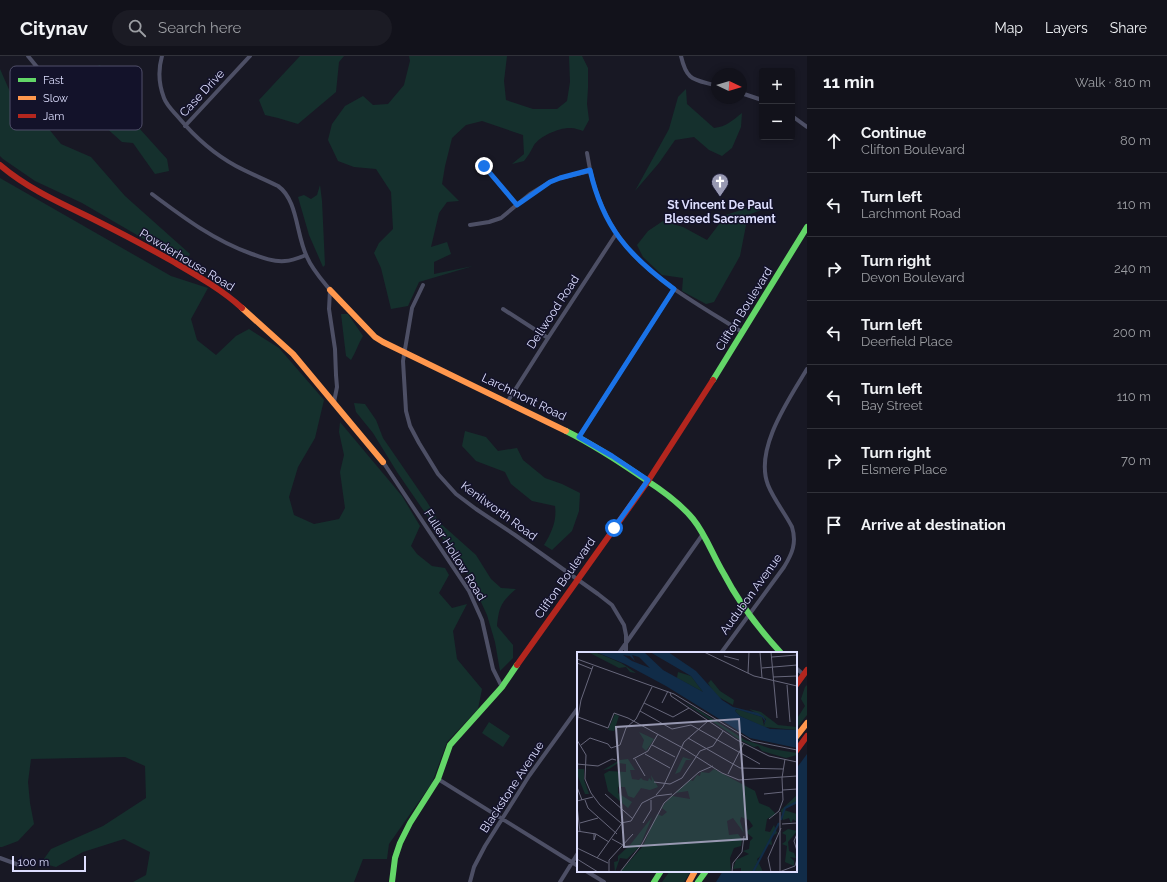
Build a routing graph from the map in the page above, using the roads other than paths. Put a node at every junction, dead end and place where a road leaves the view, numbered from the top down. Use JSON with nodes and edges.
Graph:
{"nodes":[{"id":1,"x":28,"y":56,"type":"edge"},
{"id":2,"x":162,"y":56,"type":"edge"},
{"id":3,"x":250,"y":56,"type":"edge"},
{"id":4,"x":681,"y":56,"type":"edge"},
{"id":5,"x":36,"y":66,"type":"edge"},
{"id":6,"x":711,"y":84,"type":"edge"},
{"id":7,"x":747,"y":95,"type":"edge"},
{"id":8,"x":759,"y":99,"type":"edge"},
{"id":9,"x":795,"y":118,"type":"edge"},
{"id":10,"x":185,"y":126,"type":"junction"},
{"id":11,"x":807,"y":127,"type":"edge"},
{"id":12,"x":587,"y":153,"type":"dead end"},
{"id":13,"x":0,"y":165,"type":"edge"},
{"id":14,"x":484,"y":166,"type":"dead end"},
{"id":15,"x":590,"y":170,"type":"junction"},
{"id":16,"x":152,"y":194,"type":"dead end"},
{"id":17,"x":517,"y":205,"type":"junction"},
{"id":18,"x":470,"y":225,"type":"dead end"},
{"id":19,"x":807,"y":227,"type":"edge"},
{"id":20,"x":616,"y":234,"type":"junction"},
{"id":21,"x":306,"y":256,"type":"junction"},
{"id":22,"x":423,"y":285,"type":"dead end"},
{"id":23,"x":674,"y":289,"type":"junction"},
{"id":24,"x":330,"y":290,"type":"junction"},
{"id":25,"x":503,"y":309,"type":"dead end"},
{"id":26,"x":742,"y":332,"type":"junction"},
{"id":27,"x":548,"y":338,"type":"junction"},
{"id":28,"x":404,"y":353,"type":"junction"},
{"id":29,"x":807,"y":370,"type":"edge"},
{"id":30,"x":508,"y":401,"type":"junction"},
{"id":31,"x":334,"y":402,"type":"junction"},
{"id":32,"x":579,"y":437,"type":"junction"},
{"id":33,"x":383,"y":462,"type":"joint"},
{"id":34,"x":648,"y":480,"type":"junction"},
{"id":35,"x":703,"y":534,"type":"junction"},
{"id":36,"x":578,"y":580,"type":"junction"},
{"id":37,"x":749,"y":615,"type":"junction"},
{"id":38,"x":626,"y":642,"type":"junction"},
{"id":39,"x":620,"y":652,"type":"edge"},
{"id":40,"x":626,"y":652,"type":"edge"},
{"id":41,"x":722,"y":652,"type":"edge"},
{"id":42,"x":781,"y":652,"type":"edge"},
{"id":43,"x":805,"y":672,"type":"edge"},
{"id":44,"x":797,"y":684,"type":"edge"},
{"id":45,"x":502,"y":687,"type":"junction"},
{"id":46,"x":577,"y":709,"type":"edge"},
{"id":47,"x":807,"y":723,"type":"edge"},
{"id":48,"x":797,"y":736,"type":"edge"},
{"id":49,"x":807,"y":736,"type":"edge"},
{"id":50,"x":797,"y":750,"type":"edge"},
{"id":51,"x":438,"y":779,"type":"junction"},
{"id":52,"x":503,"y":818,"type":"junction"},
{"id":53,"x":577,"y":854,"type":"edge"},
{"id":54,"x":0,"y":858,"type":"edge"},
{"id":55,"x":572,"y":862,"type":"junction"},
{"id":56,"x":19,"y":865,"type":"dead end"},
{"id":57,"x":577,"y":865,"type":"edge"},
{"id":58,"x":588,"y":872,"type":"edge"},
{"id":59,"x":660,"y":872,"type":"edge"},
{"id":60,"x":694,"y":872,"type":"edge"},
{"id":61,"x":705,"y":872,"type":"edge"},
{"id":62,"x":392,"y":882,"type":"edge"},
{"id":63,"x":470,"y":882,"type":"edge"},
{"id":64,"x":560,"y":882,"type":"edge"},
{"id":65,"x":604,"y":882,"type":"edge"},
{"id":66,"x":654,"y":882,"type":"edge"},
{"id":67,"x":689,"y":882,"type":"edge"},
{"id":68,"x":698,"y":882,"type":"edge"}],
"edges":[{"from":1,"to":5,"type":"street"},
{"from":2,"to":10,"type":"street"},
{"from":3,"to":10,"type":"street","name":"Case Drive"},
{"from":4,"to":6,"type":"street"},
{"from":7,"to":8,"type":"street"},
{"from":9,"to":11,"type":"street"},
{"from":10,"to":21,"type":"street"},
{"from":12,"to":15,"type":"street"},
{"from":13,"to":31,"type":"street","name":"Powderhouse Road"},
{"from":14,"to":17,"type":"street"},
{"from":15,"to":17,"type":"street"},
{"from":15,"to":20,"type":"street"},
{"from":16,"to":21,"type":"street"},
{"from":17,"to":18,"type":"street"},
{"from":19,"to":26,"type":"street","name":"Clifton Boulevard"},
{"from":20,"to":23,"type":"street"},
{"from":20,"to":27,"type":"street","name":"Dellwood Road"},
{"from":21,"to":24,"type":"street"},
{"from":22,"to":28,"type":"street","name":"Kenilworth Road"},
{"from":23,"to":26,"type":"street"},
{"from":23,"to":32,"type":"street"},
{"from":24,"to":28,"type":"street","name":"Larchmont Road"},
{"from":24,"to":31,"type":"street"},
{"from":25,"to":27,"type":"street"},
{"from":26,"to":34,"type":"street","name":"Clifton Boulevard"},
{"from":27,"to":30,"type":"street","name":"Dellwood Road"},
{"from":28,"to":30,"type":"street","name":"Larchmont Road"},
{"from":28,"to":36,"type":"street","name":"Kenilworth Road"},
{"from":29,"to":37,"type":"street","name":"Audubon Avenue"},
{"from":30,"to":32,"type":"street","name":"Larchmont Road"},
{"from":31,"to":33,"type":"street","name":"Powderhouse Road"},
{"from":32,"to":34,"type":"street","name":"Larchmont Road"},
{"from":33,"to":45,"type":"street","name":"Fuller Hollow Road"},
{"from":34,"to":35,"type":"street","name":"Larchmont Road"},
{"from":34,"to":36,"type":"street","name":"Clifton Boulevard"},
{"from":35,"to":37,"type":"street","name":"Larchmont Road"},
{"from":35,"to":38,"type":"street"},
{"from":36,"to":38,"type":"street","name":"Kenilworth Road"},
{"from":36,"to":45,"type":"street","name":"Clifton Boulevard"},
{"from":37,"to":41,"type":"street","name":"Audubon Avenue"},
{"from":37,"to":42,"type":"street","name":"Larchmont Road"},
{"from":38,"to":39,"type":"street"},
{"from":38,"to":40,"type":"street","name":"Kenilworth Road"},
{"from":43,"to":44,"type":"street"},
{"from":45,"to":51,"type":"street","name":"Clifton Boulevard"},
{"from":46,"to":52,"type":"street","name":"Blackstone Avenue"},
{"from":47,"to":48,"type":"street"},
{"from":49,"to":50,"type":"street"},
{"from":51,"to":52,"type":"street"},
{"from":51,"to":62,"type":"street","name":"Clifton Boulevard"},
{"from":52,"to":55,"type":"street"},
{"from":52,"to":63,"type":"street","name":"Blackstone Avenue"},
{"from":53,"to":55,"type":"street"},
{"from":54,"to":56,"type":"street"},
{"from":55,"to":57,"type":"street"},
{"from":55,"to":64,"type":"street"},
{"from":58,"to":65,"type":"street"},
{"from":59,"to":66,"type":"street"},
{"from":60,"to":67,"type":"street"},
{"from":61,"to":68,"type":"street"}]}
